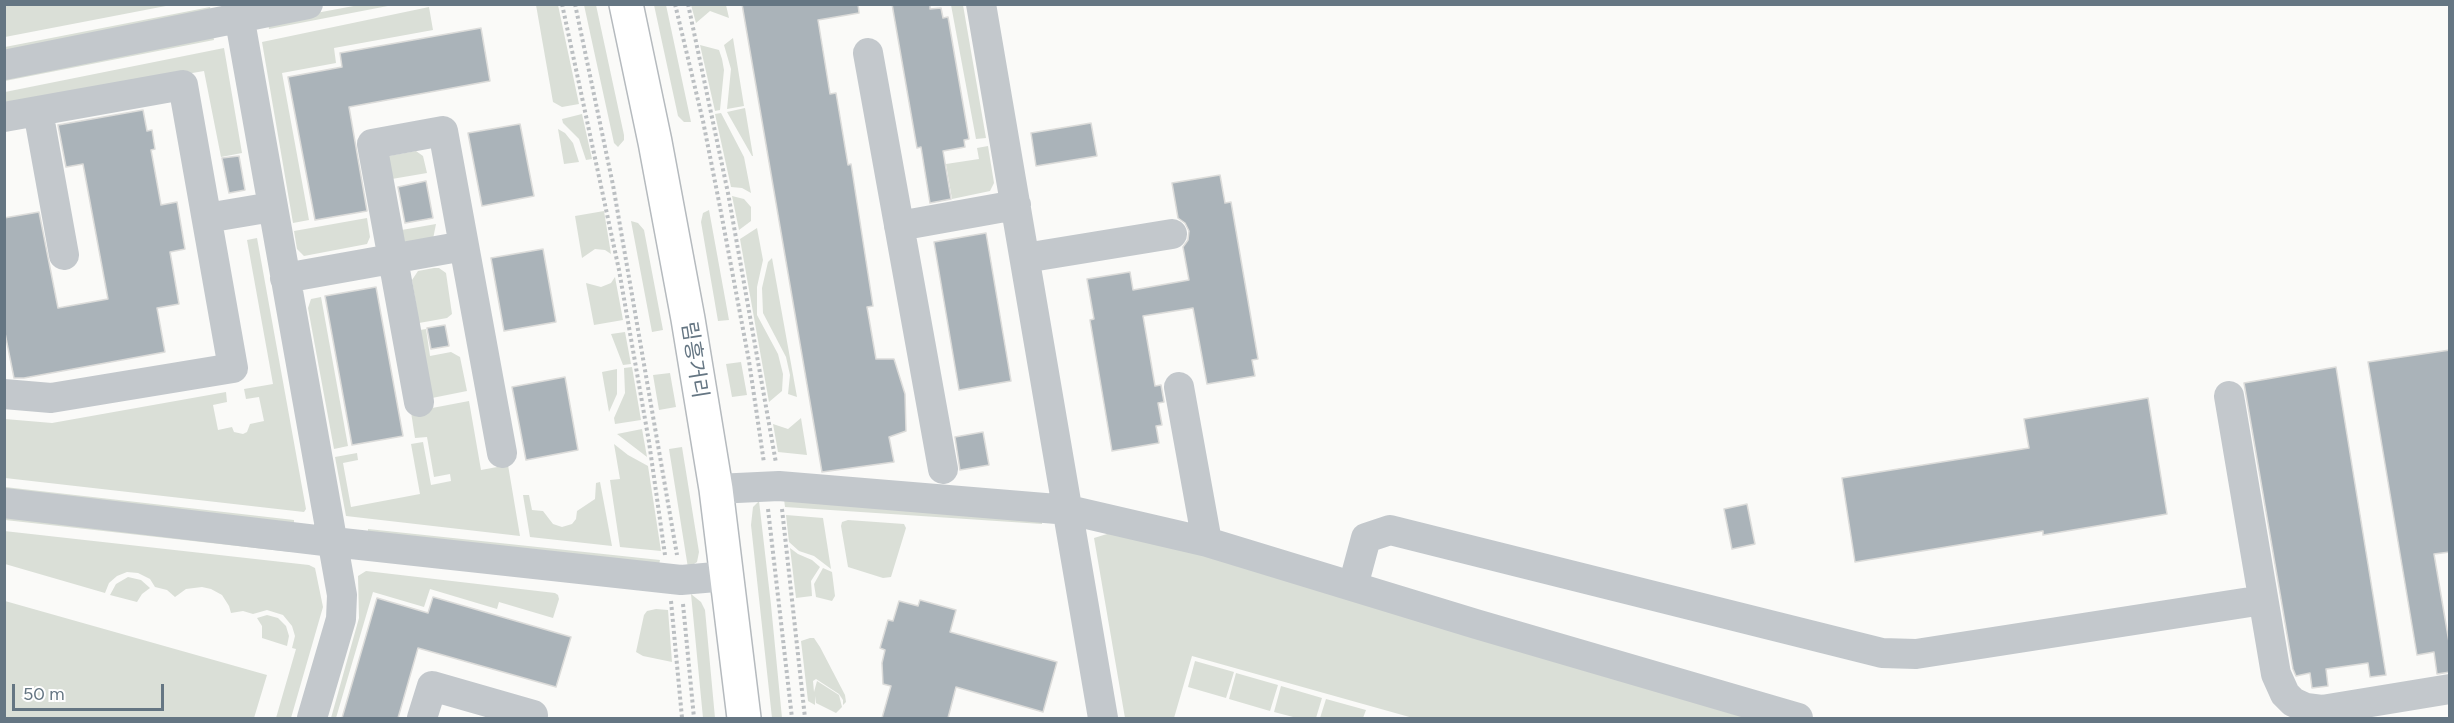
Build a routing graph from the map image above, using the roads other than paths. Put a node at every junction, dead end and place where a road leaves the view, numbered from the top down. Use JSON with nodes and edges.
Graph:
{"nodes":[{"id":1,"x":308,"y":4,"type":"edge"},
{"id":2,"x":626,"y":4,"type":"edge"},
{"id":3,"x":981,"y":4,"type":"edge"},
{"id":4,"x":238,"y":12,"type":"edge"},
{"id":5,"x":868,"y":53,"type":"dead end"},
{"id":6,"x":4,"y":65,"type":"edge"},
{"id":7,"x":39,"y":111,"type":"junction"},
{"id":8,"x":4,"y":117,"type":"edge"},
{"id":9,"x":1016,"y":204,"type":"junction"},
{"id":10,"x":272,"y":207,"type":"junction"},
{"id":11,"x":207,"y":218,"type":"junction"},
{"id":12,"x":899,"y":226,"type":"junction"},
{"id":13,"x":1172,"y":234,"type":"dead end"},
{"id":14,"x":464,"y":246,"type":"junction"},
{"id":15,"x":64,"y":255,"type":"dead end"},
{"id":16,"x":1025,"y":258,"type":"junction"},
{"id":17,"x":393,"y":259,"type":"junction"},
{"id":18,"x":285,"y":278,"type":"junction"},
{"id":19,"x":1179,"y":387,"type":"dead end"},
{"id":20,"x":4,"y":394,"type":"edge"},
{"id":21,"x":2229,"y":396,"type":"dead end"},
{"id":22,"x":419,"y":402,"type":"dead end"},
{"id":23,"x":502,"y":453,"type":"dead end"},
{"id":24,"x":943,"y":469,"type":"dead end"},
{"id":25,"x":716,"y":489,"type":"junction"},
{"id":26,"x":4,"y":503,"type":"edge"},
{"id":27,"x":1069,"y":510,"type":"junction"},
{"id":28,"x":333,"y":542,"type":"junction"},
{"id":29,"x":1207,"y":542,"type":"junction"},
{"id":30,"x":727,"y":576,"type":"junction"},
{"id":31,"x":1353,"y":586,"type":"junction"},
{"id":32,"x":2263,"y":600,"type":"junction"},
{"id":33,"x":2450,"y":689,"type":"edge"},
{"id":34,"x":312,"y":718,"type":"edge"},
{"id":35,"x":422,"y":718,"type":"edge"},
{"id":36,"x":532,"y":718,"type":"edge"},
{"id":37,"x":744,"y":718,"type":"edge"},
{"id":38,"x":1103,"y":718,"type":"edge"},
{"id":39,"x":1798,"y":718,"type":"edge"}],
"edges":[{"from":1,"to":4,"type":"street"},
{"from":2,"to":25,"type":"main road","name":"림흥거리"},
{"from":3,"to":9,"type":"street"},
{"from":4,"to":6,"type":"street"},
{"from":4,"to":10,"type":"street"},
{"from":5,"to":12,"type":"street"},
{"from":7,"to":8,"type":"street"},
{"from":7,"to":11,"type":"street"},
{"from":7,"to":15,"type":"street"},
{"from":9,"to":12,"type":"street"},
{"from":9,"to":16,"type":"street"},
{"from":10,"to":11,"type":"street"},
{"from":10,"to":18,"type":"street"},
{"from":11,"to":20,"type":"street"},
{"from":12,"to":24,"type":"street"},
{"from":13,"to":16,"type":"street"},
{"from":14,"to":17,"type":"street"},
{"from":14,"to":17,"type":"street"},
{"from":14,"to":23,"type":"street"},
{"from":16,"to":27,"type":"street"},
{"from":17,"to":18,"type":"street"},
{"from":17,"to":22,"type":"street"},
{"from":18,"to":28,"type":"street"},
{"from":19,"to":29,"type":"street"},
{"from":21,"to":32,"type":"street"},
{"from":25,"to":27,"type":"street"},
{"from":25,"to":30,"type":"main road","name":"림흥거리"},
{"from":26,"to":28,"type":"street"},
{"from":27,"to":29,"type":"street"},
{"from":27,"to":38,"type":"street"},
{"from":28,"to":30,"type":"street"},
{"from":28,"to":34,"type":"street"},
{"from":29,"to":31,"type":"street"},
{"from":30,"to":37,"type":"main road","name":"림흥거리"},
{"from":31,"to":32,"type":"street"},
{"from":31,"to":39,"type":"street"},
{"from":32,"to":33,"type":"street"},
{"from":35,"to":36,"type":"street"}]}
